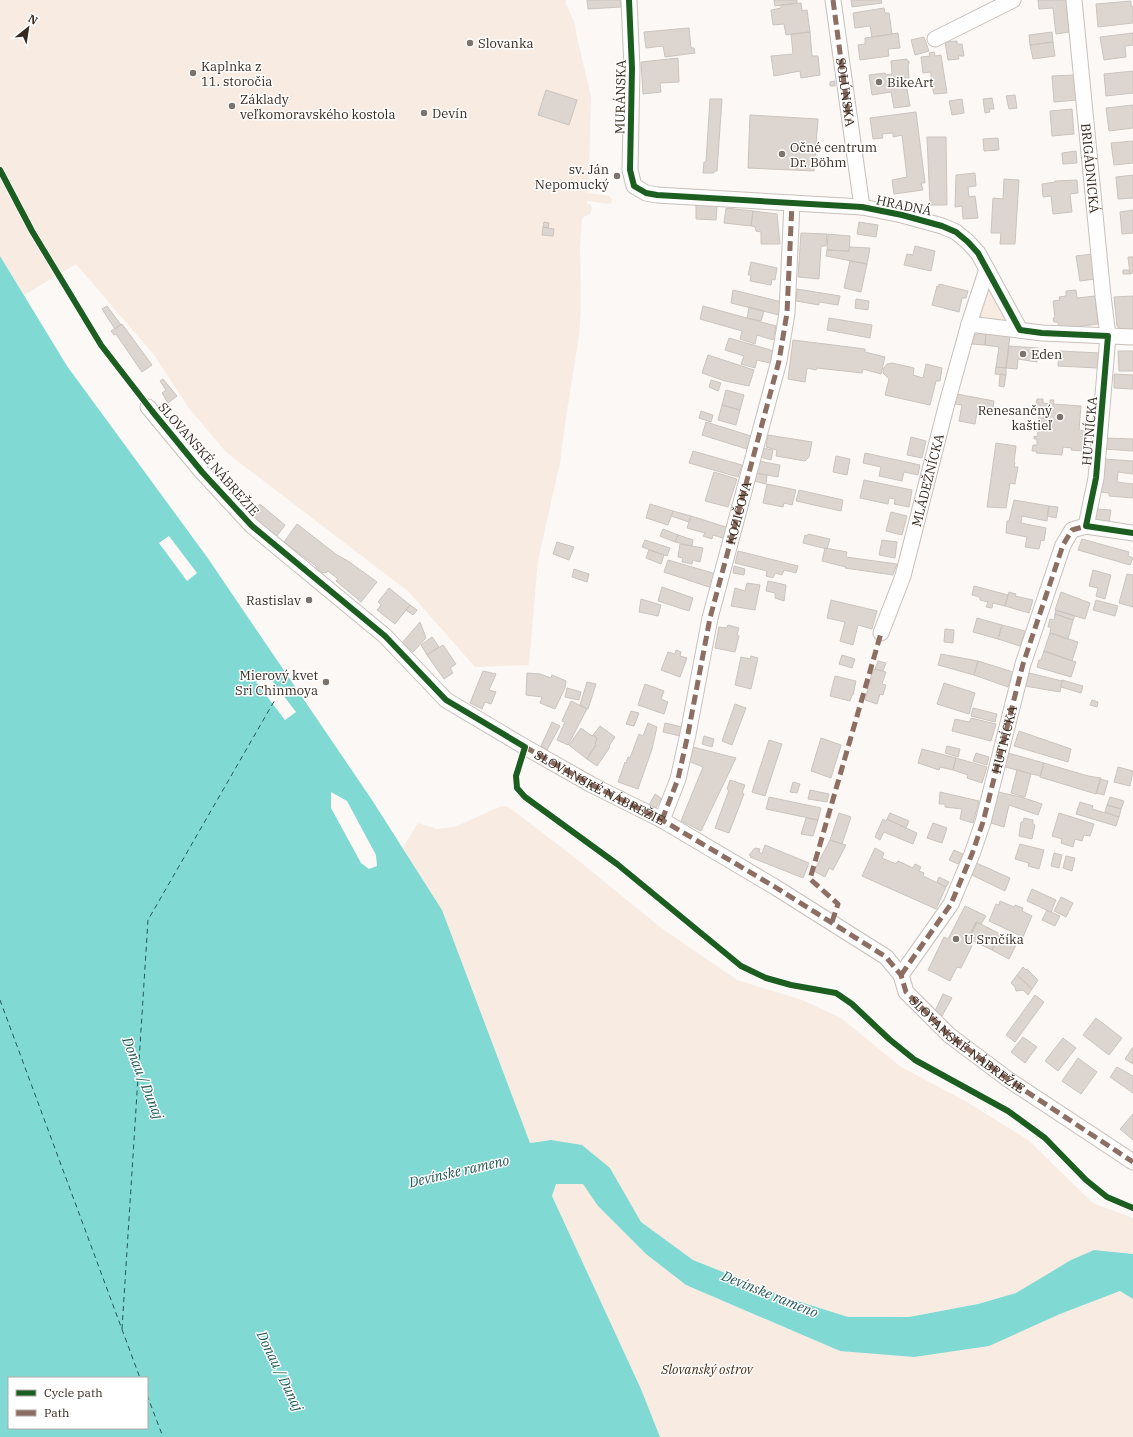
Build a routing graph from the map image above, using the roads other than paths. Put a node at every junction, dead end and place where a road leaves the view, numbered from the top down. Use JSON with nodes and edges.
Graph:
{"nodes":[{"id":1,"x":629,"y":0,"type":"edge"},
{"id":2,"x":833,"y":0,"type":"edge"},
{"id":3,"x":1013,"y":0,"type":"edge"},
{"id":4,"x":1074,"y":0,"type":"edge"},
{"id":5,"x":935,"y":39,"type":"dead end"},
{"id":6,"x":640,"y":190,"type":"joint"},
{"id":7,"x":792,"y":203,"type":"junction"},
{"id":8,"x":862,"y":208,"type":"junction"},
{"id":9,"x":987,"y":269,"type":"junction"},
{"id":10,"x":969,"y":324,"type":"junction"},
{"id":11,"x":1020,"y":330,"type":"junction"},
{"id":12,"x":1108,"y":336,"type":"junction"},
{"id":13,"x":1133,"y":337,"type":"edge"},
{"id":14,"x":148,"y":407,"type":"dead end"},
{"id":15,"x":1086,"y":526,"type":"junction"},
{"id":16,"x":1133,"y":533,"type":"edge"},
{"id":17,"x":881,"y":633,"type":"dead end"},
{"id":18,"x":662,"y":820,"type":"junction"},
{"id":19,"x":901,"y":975,"type":"junction"},
{"id":20,"x":1133,"y":1162,"type":"edge"}],
"edges":[{"from":1,"to":6,"type":"street","name":"MURÁNSKA"},
{"from":2,"to":8,"type":"street","name":"SOLÚNSKA"},
{"from":3,"to":5,"type":"street"},
{"from":4,"to":12,"type":"street","name":"BRIGÁDNICKÁ"},
{"from":6,"to":7,"type":"street","name":"HRADNÁ"},
{"from":7,"to":8,"type":"street","name":"HRADNÁ"},
{"from":7,"to":18,"type":"street","name":"KOZIČOVA"},
{"from":8,"to":9,"type":"street","name":"HRADNÁ"},
{"from":9,"to":10,"type":"street","name":"MLÁDEŽNÍCKA"},
{"from":9,"to":11,"type":"street","name":"HRADNÁ"},
{"from":10,"to":11,"type":"street"},
{"from":10,"to":17,"type":"street","name":"MLÁDEŽNÍCKA"},
{"from":11,"to":12,"type":"street"},
{"from":12,"to":13,"type":"street"},
{"from":12,"to":15,"type":"street","name":"HUTNÍCKA"},
{"from":14,"to":18,"type":"street","name":"SLOVANSKÉ NÁBREŽIE"},
{"from":15,"to":16,"type":"street"},
{"from":15,"to":19,"type":"street","name":"HUTNÍCKA"},
{"from":18,"to":19,"type":"street","name":"SLOVANSKÉ NÁBREŽIE"},
{"from":19,"to":20,"type":"street","name":"SLOVANSKÉ NÁBREŽIE"}]}
